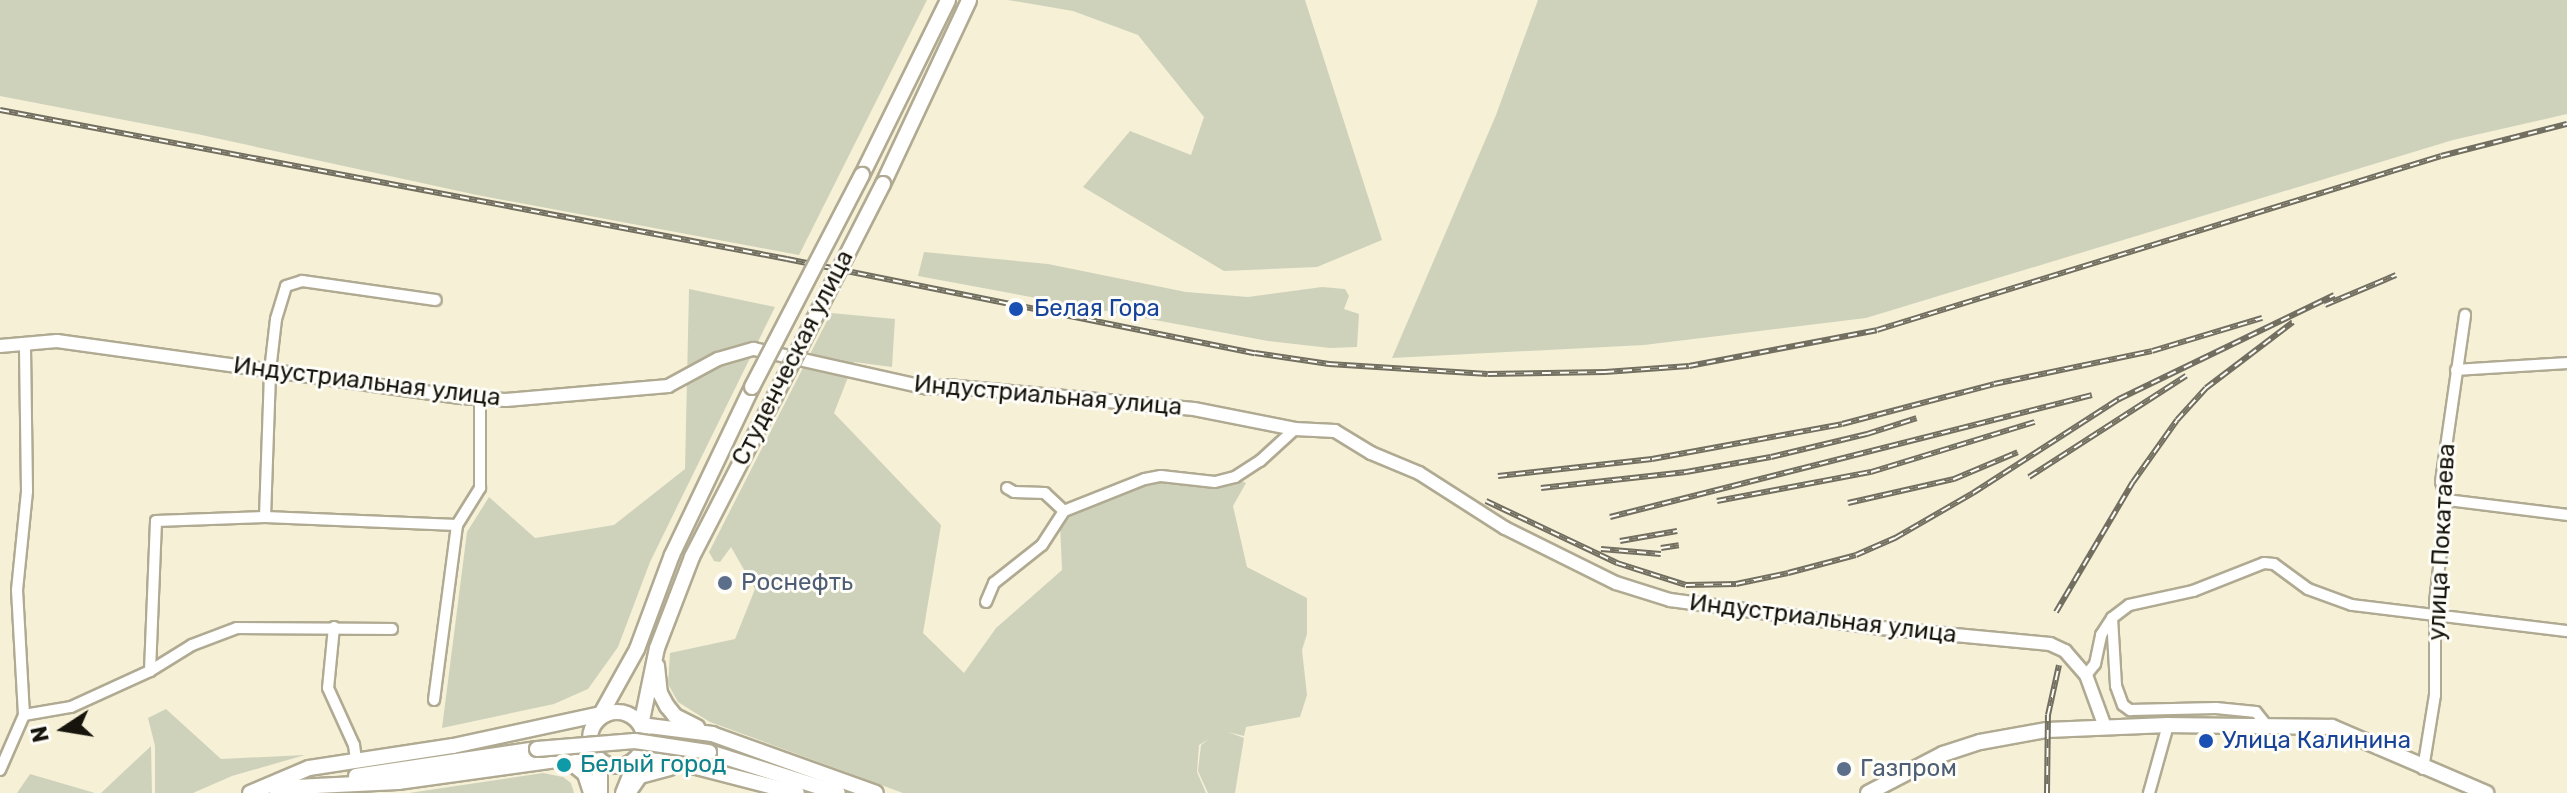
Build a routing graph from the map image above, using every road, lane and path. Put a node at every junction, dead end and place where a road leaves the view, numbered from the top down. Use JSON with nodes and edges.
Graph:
{"nodes":[{"id":1,"x":948,"y":0,"type":"edge"},
{"id":2,"x":968,"y":2,"type":"edge"},
{"id":3,"x":436,"y":300,"type":"dead end"},
{"id":4,"x":2465,"y":315,"type":"dead end"},
{"id":5,"x":25,"y":344,"type":"junction"},
{"id":6,"x":0,"y":346,"type":"edge"},
{"id":7,"x":2567,"y":363,"type":"edge"},
{"id":8,"x":2456,"y":370,"type":"junction"},
{"id":9,"x":270,"y":371,"type":"junction"},
{"id":10,"x":480,"y":399,"type":"junction"},
{"id":11,"x":1295,"y":429,"type":"junction"},
{"id":12,"x":1007,"y":488,"type":"dead end"},
{"id":13,"x":2447,"y":500,"type":"junction"},
{"id":14,"x":1064,"y":511,"type":"junction"},
{"id":15,"x":2567,"y":515,"type":"edge"},
{"id":16,"x":265,"y":517,"type":"junction"},
{"id":17,"x":457,"y":525,"type":"junction"},
{"id":18,"x":986,"y":602,"type":"dead end"},
{"id":19,"x":2437,"y":617,"type":"junction"},
{"id":20,"x":2112,"y":618,"type":"junction"},
{"id":21,"x":334,"y":627,"type":"junction"},
{"id":22,"x":392,"y":629,"type":"dead end"},
{"id":23,"x":2567,"y":631,"type":"edge"},
{"id":24,"x":657,"y":648,"type":"junction"},
{"id":25,"x":150,"y":671,"type":"junction"},
{"id":26,"x":2086,"y":675,"type":"junction"},
{"id":27,"x":434,"y":700,"type":"dead end"},
{"id":28,"x":601,"y":714,"type":"junction"},
{"id":29,"x":24,"y":715,"type":"junction"},
{"id":30,"x":641,"y":725,"type":"junction"},
{"id":31,"x":2168,"y":725,"type":"junction"},
{"id":32,"x":2267,"y":726,"type":"junction"},
{"id":33,"x":2105,"y":727,"type":"junction"},
{"id":34,"x":712,"y":734,"type":"junction"},
{"id":35,"x":554,"y":758,"type":"junction"},
{"id":36,"x":356,"y":760,"type":"junction"},
{"id":37,"x":636,"y":761,"type":"junction"},
{"id":38,"x":600,"y":762,"type":"junction"},
{"id":39,"x":2423,"y":769,"type":"junction"},
{"id":40,"x":0,"y":770,"type":"edge"},
{"id":41,"x":732,"y":775,"type":"junction"},
{"id":42,"x":257,"y":791,"type":"edge"},
{"id":43,"x":591,"y":793,"type":"edge"},
{"id":44,"x":600,"y":793,"type":"edge"},
{"id":45,"x":625,"y":793,"type":"edge"},
{"id":46,"x":797,"y":793,"type":"edge"},
{"id":47,"x":838,"y":793,"type":"edge"},
{"id":48,"x":876,"y":793,"type":"edge"},
{"id":49,"x":1868,"y":793,"type":"edge"},
{"id":50,"x":2149,"y":793,"type":"edge"},
{"id":51,"x":2486,"y":793,"type":"edge"}],
"edges":[{"from":1,"to":28,"type":"main road","name":"Студенческая улица","bridge":true},
{"from":2,"to":24,"type":"main road","name":"Студенческая улица","bridge":true},
{"from":3,"to":9,"type":"street"},
{"from":4,"to":8,"type":"street","name":"улица Покатаева"},
{"from":5,"to":6,"type":"street","name":"Индустриальная улица"},
{"from":5,"to":9,"type":"street","name":"Индустриальная улица"},
{"from":5,"to":29,"type":"street"},
{"from":7,"to":8,"type":"street"},
{"from":8,"to":13,"type":"street","name":"улица Покатаева"},
{"from":9,"to":10,"type":"street","name":"Индустриальная улица"},
{"from":9,"to":16,"type":"street"},
{"from":10,"to":11,"type":"street","name":"Индустриальная улица"},
{"from":10,"to":17,"type":"street"},
{"from":11,"to":14,"type":"street"},
{"from":11,"to":26,"type":"street","name":"Индустриальная улица"},
{"from":12,"to":14,"type":"street"},
{"from":13,"to":15,"type":"street"},
{"from":13,"to":19,"type":"street","name":"улица Покатаева"},
{"from":14,"to":18,"type":"street"},
{"from":16,"to":17,"type":"street"},
{"from":16,"to":25,"type":"street"},
{"from":17,"to":27,"type":"street"},
{"from":19,"to":20,"type":"street"},
{"from":19,"to":23,"type":"street"},
{"from":19,"to":39,"type":"street","name":"улица Покатаева"},
{"from":20,"to":26,"type":"street"},
{"from":20,"to":32,"type":"street"},
{"from":21,"to":22,"type":"street"},
{"from":21,"to":25,"type":"street"},
{"from":21,"to":36,"type":"street"},
{"from":24,"to":30,"type":"main road","name":"Студенческая улица"},
{"from":24,"to":34,"type":"main road"},
{"from":25,"to":29,"type":"street"},
{"from":26,"to":33,"type":"street","name":"Индустриальная улица"},
{"from":28,"to":30,"type":"main road"},
{"from":28,"to":36,"type":"main road"},
{"from":28,"to":38,"type":"main road"},
{"from":29,"to":40,"type":"street"},
{"from":30,"to":34,"type":"main road"},
{"from":30,"to":37,"type":"main road"},
{"from":31,"to":32,"type":"main road"},
{"from":31,"to":33,"type":"main road"},
{"from":31,"to":50,"type":"street"},
{"from":32,"to":39,"type":"main road"},
{"from":33,"to":49,"type":"main road"},
{"from":34,"to":48,"type":"main road"},
{"from":35,"to":38,"type":"main road"},
{"from":35,"to":42,"type":"main road"},
{"from":35,"to":43,"type":"main road"},
{"from":36,"to":42,"type":"main road"},
{"from":37,"to":38,"type":"main road"},
{"from":37,"to":41,"type":"main road"},
{"from":37,"to":45,"type":"main road"},
{"from":38,"to":44,"type":"main road"},
{"from":39,"to":51,"type":"main road"},
{"from":41,"to":45,"type":"main road"},
{"from":41,"to":46,"type":"main road"},
{"from":42,"to":47,"type":"main road","bridge":true}]}
